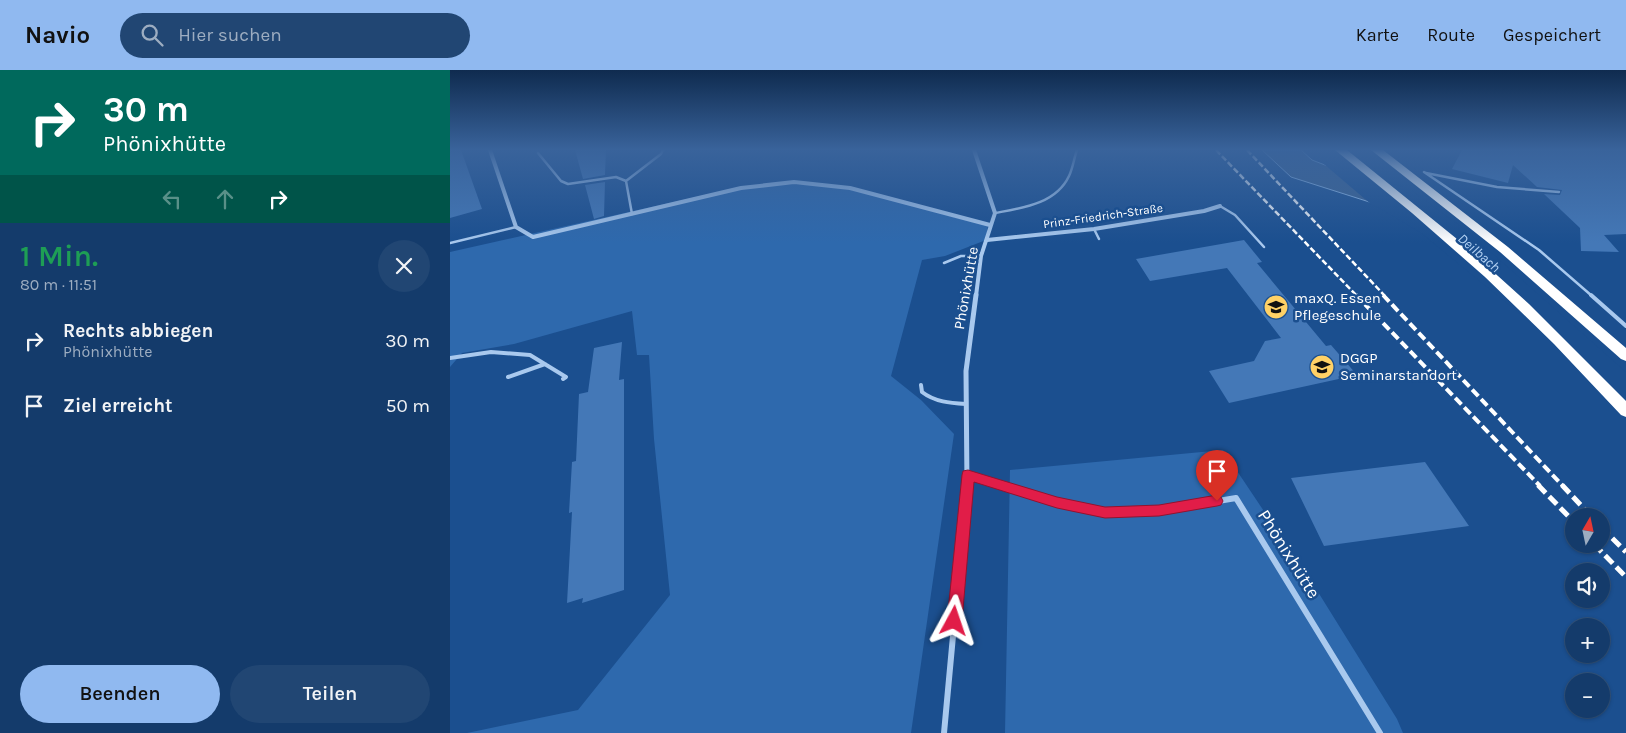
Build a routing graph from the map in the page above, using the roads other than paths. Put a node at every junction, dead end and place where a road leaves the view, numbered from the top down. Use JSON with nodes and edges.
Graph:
{"nodes":[{"id":1,"x":501,"y":181,"type":"edge"},
{"id":2,"x":561,"y":181,"type":"edge"},
{"id":3,"x":589,"y":181,"type":"edge"},
{"id":4,"x":626,"y":181,"type":"edge"},
{"id":5,"x":985,"y":181,"type":"edge"},
{"id":6,"x":1066,"y":181,"type":"edge"},
{"id":7,"x":1380,"y":181,"type":"edge"},
{"id":8,"x":1417,"y":181,"type":"edge"},
{"id":9,"x":1437,"y":181,"type":"edge"},
{"id":10,"x":1468,"y":181,"type":"edge"},
{"id":11,"x":1559,"y":192,"type":"dead end"},
{"id":12,"x":1220,"y":206,"type":"joint"},
{"id":13,"x":995,"y":213,"type":"junction"},
{"id":14,"x":632,"y":214,"type":"junction"},
{"id":15,"x":990,"y":225,"type":"junction"},
{"id":16,"x":516,"y":226,"type":"junction"},
{"id":17,"x":1094,"y":229,"type":"junction"},
{"id":18,"x":1099,"y":239,"type":"dead end"},
{"id":19,"x":987,"y":240,"type":"junction"},
{"id":20,"x":450,"y":243,"type":"edge"},
{"id":21,"x":1264,"y":248,"type":"dead end"},
{"id":22,"x":981,"y":256,"type":"junction"},
{"id":23,"x":944,"y":263,"type":"dead end"},
{"id":24,"x":1626,"y":326,"type":"edge"},
{"id":25,"x":1626,"y":356,"type":"edge"},
{"id":26,"x":450,"y":358,"type":"edge"},
{"id":27,"x":545,"y":364,"type":"junction"},
{"id":28,"x":508,"y":377,"type":"dead end"},
{"id":29,"x":565,"y":378,"type":"dead end"},
{"id":30,"x":921,"y":385,"type":"dead end"},
{"id":31,"x":966,"y":404,"type":"junction"},
{"id":32,"x":1626,"y":411,"type":"edge"},
{"id":33,"x":968,"y":475,"type":"junction"},
{"id":34,"x":944,"y":733,"type":"edge"},
{"id":35,"x":1380,"y":733,"type":"edge"}],
"edges":[{"from":1,"to":16,"type":"street"},
{"from":2,"to":3,"type":"lane"},
{"from":4,"to":14,"type":"lane"},
{"from":5,"to":13,"type":"street"},
{"from":6,"to":13,"type":"lane"},
{"from":7,"to":32,"type":"highway"},
{"from":8,"to":25,"type":"highway"},
{"from":9,"to":24,"type":"lane"},
{"from":10,"to":11,"type":"lane"},
{"from":12,"to":17,"type":"street","name":"Prinz-Friedrich-Straße"},
{"from":12,"to":21,"type":"lane"},
{"from":13,"to":15,"type":"street"},
{"from":14,"to":15,"type":"street"},
{"from":14,"to":16,"type":"street"},
{"from":15,"to":19,"type":"street","name":"Phönixhütte"},
{"from":16,"to":20,"type":"lane"},
{"from":17,"to":18,"type":"lane"},
{"from":17,"to":19,"type":"street","name":"Prinz-Friedrich-Straße"},
{"from":19,"to":22,"type":"street","name":"Phönixhütte"},
{"from":22,"to":23,"type":"lane"},
{"from":22,"to":31,"type":"street","name":"Phönixhütte"},
{"from":26,"to":27,"type":"lane"},
{"from":27,"to":28,"type":"lane"},
{"from":27,"to":29,"type":"lane"},
{"from":30,"to":31,"type":"lane"},
{"from":31,"to":33,"type":"street","name":"Phönixhütte"},
{"from":33,"to":34,"type":"street","name":"Phönixhütte"},
{"from":33,"to":35,"type":"street","name":"Phönixhütte"}]}
